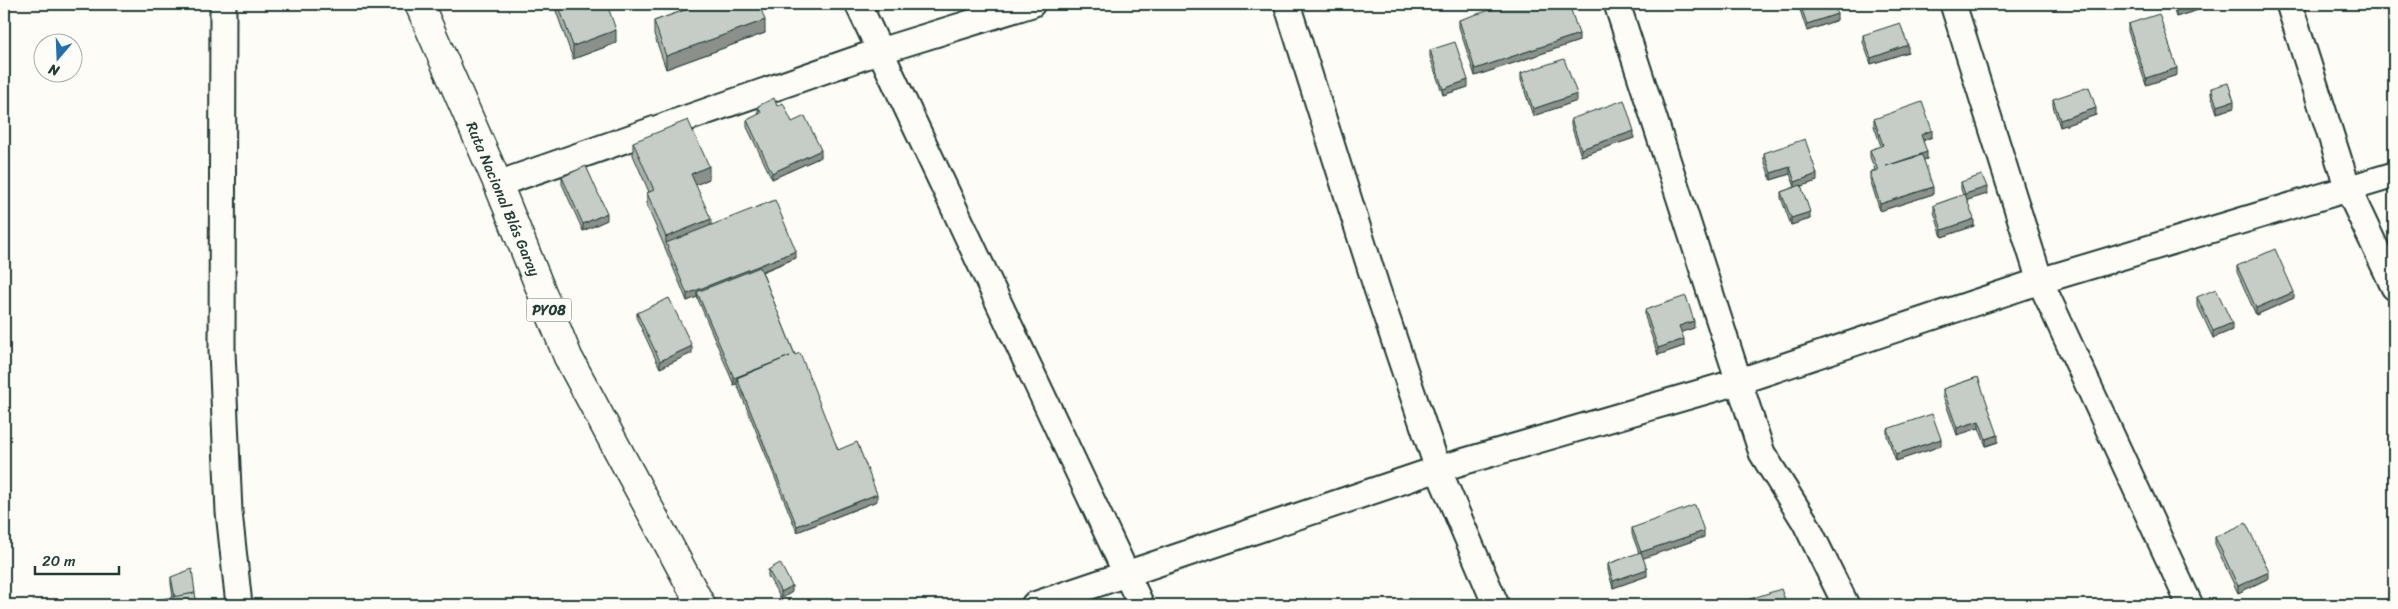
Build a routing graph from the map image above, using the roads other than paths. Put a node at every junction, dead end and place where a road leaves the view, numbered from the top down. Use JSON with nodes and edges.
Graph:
{"nodes":[{"id":1,"x":223,"y":4,"type":"edge"},
{"id":2,"x":419,"y":4,"type":"edge"},
{"id":3,"x":858,"y":4,"type":"edge"},
{"id":4,"x":1032,"y":4,"type":"edge"},
{"id":5,"x":1287,"y":4,"type":"edge"},
{"id":6,"x":1617,"y":4,"type":"edge"},
{"id":7,"x":1952,"y":4,"type":"edge"},
{"id":8,"x":2290,"y":4,"type":"edge"},
{"id":9,"x":880,"y":51,"type":"junction"},
{"id":10,"x":2394,"y":175,"type":"edge"},
{"id":11,"x":498,"y":184,"type":"junction"},
{"id":12,"x":2348,"y":189,"type":"junction"},
{"id":13,"x":2040,"y":281,"type":"junction"},
{"id":14,"x":2394,"y":287,"type":"edge"},
{"id":15,"x":1737,"y":382,"type":"junction"},
{"id":16,"x":1438,"y":469,"type":"junction"},
{"id":17,"x":1127,"y":573,"type":"junction"},
{"id":18,"x":239,"y":605,"type":"edge"},
{"id":19,"x":701,"y":605,"type":"edge"},
{"id":20,"x":1034,"y":605,"type":"edge"},
{"id":21,"x":1141,"y":605,"type":"edge"},
{"id":22,"x":1496,"y":605,"type":"edge"},
{"id":23,"x":1846,"y":605,"type":"edge"},
{"id":24,"x":2190,"y":605,"type":"edge"}],
"edges":[{"from":1,"to":18,"type":"street"},
{"from":2,"to":11,"type":"highway","name":"Ruta Nacional Blás Garay","number":"PY08"},
{"from":3,"to":9,"type":"street"},
{"from":4,"to":9,"type":"street"},
{"from":5,"to":16,"type":"street"},
{"from":6,"to":15,"type":"street"},
{"from":7,"to":13,"type":"street"},
{"from":8,"to":12,"type":"street"},
{"from":9,"to":11,"type":"street"},
{"from":9,"to":17,"type":"street"},
{"from":10,"to":12,"type":"street"},
{"from":11,"to":19,"type":"highway","name":"Ruta Nacional Blás Garay","number":"PY08"},
{"from":12,"to":13,"type":"street"},
{"from":12,"to":14,"type":"street"},
{"from":13,"to":15,"type":"street"},
{"from":13,"to":24,"type":"street"},
{"from":15,"to":16,"type":"street"},
{"from":15,"to":23,"type":"street"},
{"from":16,"to":17,"type":"street"},
{"from":16,"to":22,"type":"street"},
{"from":17,"to":20,"type":"street"},
{"from":17,"to":21,"type":"street"}]}
